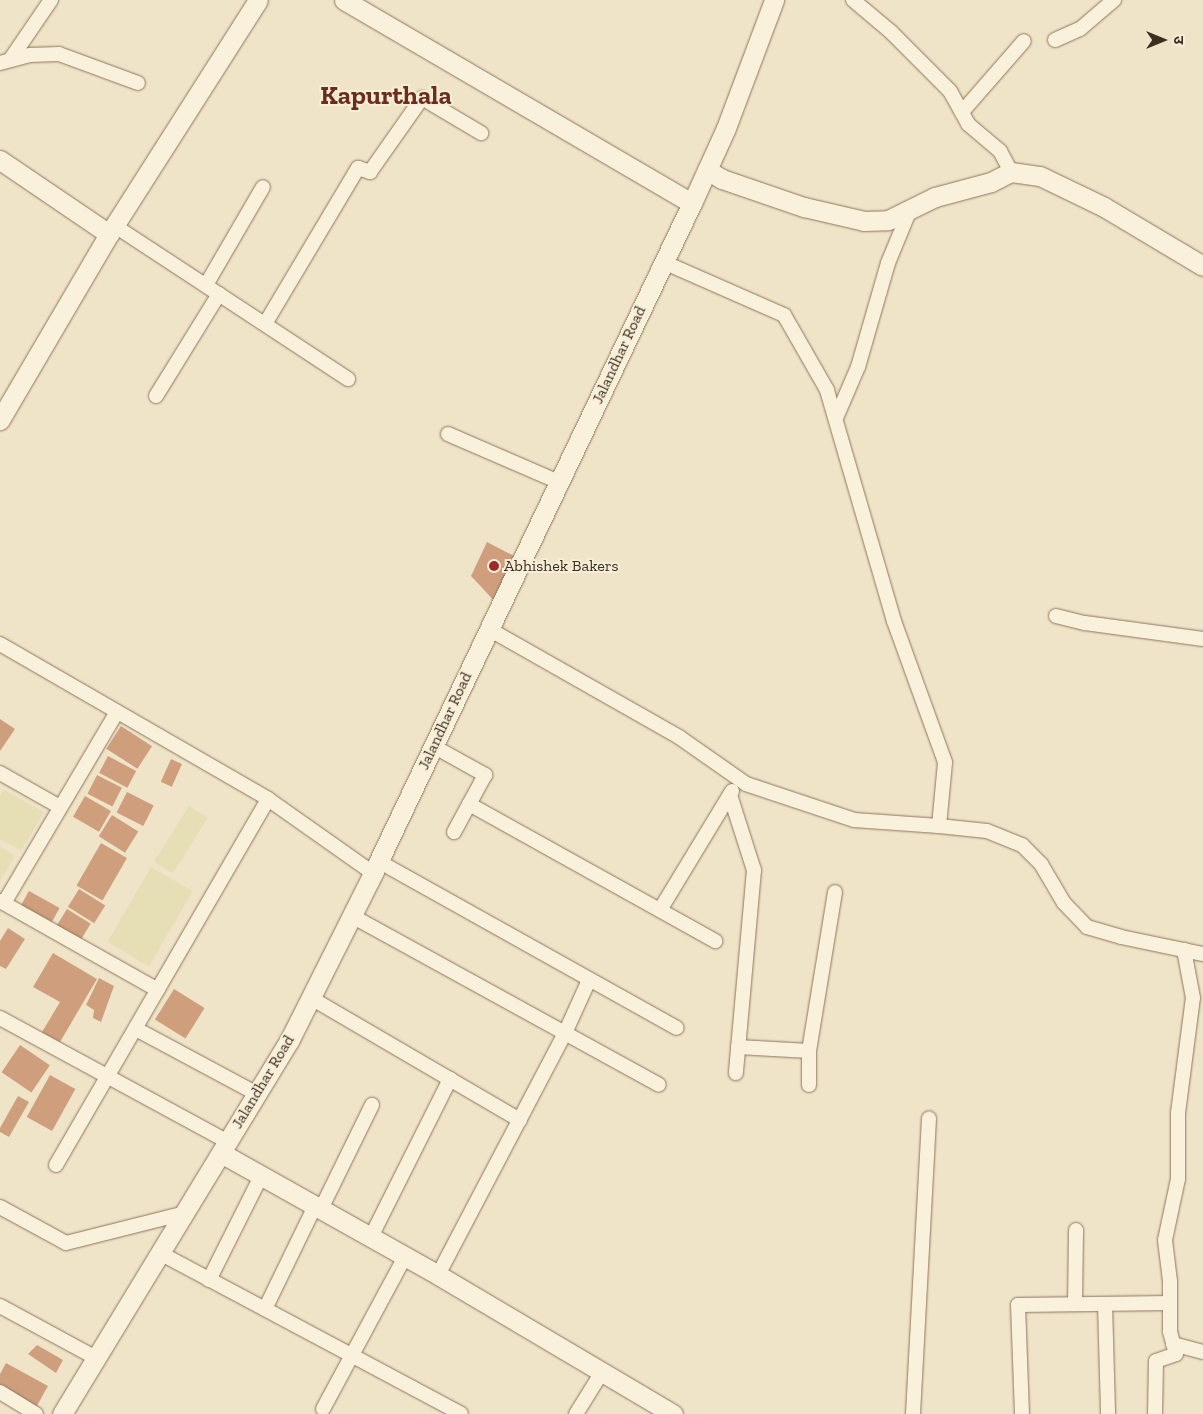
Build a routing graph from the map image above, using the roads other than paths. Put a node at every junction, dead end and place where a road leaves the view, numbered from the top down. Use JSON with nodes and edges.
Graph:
{"nodes":[{"id":1,"x":51,"y":0,"type":"edge"},
{"id":2,"x":258,"y":0,"type":"edge"},
{"id":3,"x":774,"y":0,"type":"edge"},
{"id":4,"x":853,"y":0,"type":"edge"},
{"id":5,"x":1114,"y":0,"type":"edge"},
{"id":6,"x":352,"y":2,"type":"edge"},
{"id":7,"x":1054,"y":40,"type":"dead end"},
{"id":8,"x":1024,"y":41,"type":"dead end"},
{"id":9,"x":5,"y":62,"type":"edge"},
{"id":10,"x":138,"y":83,"type":"dead end"},
{"id":11,"x":962,"y":112,"type":"junction"},
{"id":12,"x":481,"y":133,"type":"dead end"},
{"id":13,"x":0,"y":160,"type":"edge"},
{"id":14,"x":707,"y":170,"type":"junction"},
{"id":15,"x":1011,"y":172,"type":"junction"},
{"id":16,"x":263,"y":187,"type":"dead end"},
{"id":17,"x":692,"y":203,"type":"junction"},
{"id":18,"x":909,"y":212,"type":"junction"},
{"id":19,"x":112,"y":230,"type":"junction"},
{"id":20,"x":663,"y":262,"type":"junction"},
{"id":21,"x":1203,"y":266,"type":"edge"},
{"id":22,"x":206,"y":286,"type":"junction"},
{"id":23,"x":219,"y":294,"type":"junction"},
{"id":24,"x":265,"y":324,"type":"junction"},
{"id":25,"x":348,"y":379,"type":"dead end"},
{"id":26,"x":156,"y":396,"type":"dead end"},
{"id":27,"x":836,"y":418,"type":"junction"},
{"id":28,"x":0,"y":420,"type":"edge"},
{"id":29,"x":448,"y":434,"type":"dead end"},
{"id":30,"x":559,"y":482,"type":"junction"},
{"id":31,"x":1056,"y":616,"type":"dead end"},
{"id":32,"x":489,"y":629,"type":"junction"},
{"id":33,"x":1203,"y":639,"type":"edge"},
{"id":34,"x":0,"y":644,"type":"edge"},
{"id":35,"x":116,"y":712,"type":"junction"},
{"id":36,"x":433,"y":746,"type":"junction"},
{"id":37,"x":0,"y":773,"type":"edge"},
{"id":38,"x":739,"y":779,"type":"junction"},
{"id":39,"x":730,"y":795,"type":"junction"},
{"id":40,"x":268,"y":799,"type":"junction"},
{"id":41,"x":469,"y":804,"type":"junction"},
{"id":42,"x":60,"y":807,"type":"junction"},
{"id":43,"x":939,"y":826,"type":"junction"},
{"id":44,"x":454,"y":832,"type":"dead end"},
{"id":45,"x":376,"y":867,"type":"junction"},
{"id":46,"x":834,"y":892,"type":"dead end"},
{"id":47,"x":2,"y":902,"type":"edge"},
{"id":48,"x":660,"y":910,"type":"junction"},
{"id":49,"x":352,"y":916,"type":"junction"},
{"id":50,"x":715,"y":941,"type":"dead end"},
{"id":51,"x":1184,"y":950,"type":"junction"},
{"id":52,"x":1203,"y":954,"type":"edge"},
{"id":53,"x":589,"y":980,"type":"junction"},
{"id":54,"x":158,"y":990,"type":"junction"},
{"id":55,"x":310,"y":998,"type":"junction"},
{"id":56,"x":0,"y":1018,"type":"edge"},
{"id":57,"x":677,"y":1028,"type":"dead end"},
{"id":58,"x":136,"y":1029,"type":"junction"},
{"id":59,"x":565,"y":1033,"type":"junction"},
{"id":60,"x":738,"y":1047,"type":"junction"},
{"id":61,"x":808,"y":1051,"type":"junction"},
{"id":62,"x":736,"y":1074,"type":"dead end"},
{"id":63,"x":108,"y":1077,"type":"junction"},
{"id":64,"x":450,"y":1079,"type":"junction"},
{"id":65,"x":659,"y":1084,"type":"dead end"},
{"id":66,"x":808,"y":1084,"type":"dead end"},
{"id":67,"x":257,"y":1094,"type":"junction"},
{"id":68,"x":372,"y":1105,"type":"dead end"},
{"id":69,"x":929,"y":1118,"type":"dead end"},
{"id":70,"x":520,"y":1120,"type":"junction"},
{"id":71,"x":224,"y":1148,"type":"junction"},
{"id":72,"x":56,"y":1165,"type":"dead end"},
{"id":73,"x":261,"y":1176,"type":"junction"},
{"id":74,"x":0,"y":1207,"type":"edge"},
{"id":75,"x":318,"y":1208,"type":"junction"},
{"id":76,"x":185,"y":1212,"type":"junction"},
{"id":77,"x":1076,"y":1230,"type":"dead end"},
{"id":78,"x":371,"y":1237,"type":"junction"},
{"id":79,"x":160,"y":1253,"type":"junction"},
{"id":80,"x":405,"y":1257,"type":"junction"},
{"id":81,"x":438,"y":1275,"type":"junction"},
{"id":82,"x":209,"y":1280,"type":"junction"},
{"id":83,"x":1170,"y":1303,"type":"junction"},
{"id":84,"x":1075,"y":1304,"type":"junction"},
{"id":85,"x":1105,"y":1304,"type":"junction"},
{"id":86,"x":265,"y":1309,"type":"junction"},
{"id":87,"x":1,"y":1310,"type":"edge"},
{"id":88,"x":1173,"y":1344,"type":"junction"},
{"id":89,"x":1203,"y":1352,"type":"edge"},
{"id":90,"x":350,"y":1355,"type":"junction"},
{"id":91,"x":96,"y":1358,"type":"junction"},
{"id":92,"x":602,"y":1372,"type":"junction"},
{"id":93,"x":0,"y":1392,"type":"edge"},
{"id":94,"x":323,"y":1409,"type":"dead end"},
{"id":95,"x":36,"y":1414,"type":"edge"},
{"id":96,"x":62,"y":1414,"type":"edge"},
{"id":97,"x":461,"y":1414,"type":"edge"},
{"id":98,"x":576,"y":1414,"type":"edge"},
{"id":99,"x":673,"y":1414,"type":"edge"},
{"id":100,"x":913,"y":1414,"type":"edge"},
{"id":101,"x":1022,"y":1414,"type":"edge"},
{"id":102,"x":1108,"y":1414,"type":"edge"},
{"id":103,"x":1155,"y":1414,"type":"edge"}],
"edges":[{"from":1,"to":9,"type":"street"},
{"from":2,"to":19,"type":"main road"},
{"from":3,"to":14,"type":"main road","name":"Jalandhar Road"},
{"from":4,"to":11,"type":"street"},
{"from":5,"to":7,"type":"street"},
{"from":6,"to":17,"type":"main road"},
{"from":8,"to":11,"type":"street"},
{"from":9,"to":10,"type":"street"},
{"from":11,"to":15,"type":"street"},
{"from":12,"to":24,"type":"street"},
{"from":13,"to":19,"type":"main road"},
{"from":14,"to":17,"type":"main road","name":"Jalandhar Road"},
{"from":14,"to":18,"type":"main road"},
{"from":15,"to":18,"type":"main road"},
{"from":15,"to":21,"type":"main road"},
{"from":16,"to":22,"type":"street"},
{"from":17,"to":20,"type":"main road","name":"Jalandhar Road"},
{"from":18,"to":27,"type":"street"},
{"from":19,"to":22,"type":"street"},
{"from":19,"to":28,"type":"main road"},
{"from":20,"to":27,"type":"street"},
{"from":20,"to":30,"type":"main road","name":"Jalandhar Road"},
{"from":22,"to":23,"type":"street"},
{"from":23,"to":24,"type":"street"},
{"from":23,"to":26,"type":"street"},
{"from":24,"to":25,"type":"street"},
{"from":27,"to":43,"type":"street"},
{"from":29,"to":30,"type":"street"},
{"from":30,"to":32,"type":"main road","name":"Jalandhar Road"},
{"from":31,"to":33,"type":"street"},
{"from":32,"to":36,"type":"main road","name":"Jalandhar Road"},
{"from":32,"to":38,"type":"street"},
{"from":34,"to":35,"type":"street"},
{"from":35,"to":40,"type":"street"},
{"from":35,"to":42,"type":"street"},
{"from":36,"to":41,"type":"street"},
{"from":36,"to":45,"type":"main road","name":"Jalandhar Road"},
{"from":37,"to":42,"type":"street"},
{"from":38,"to":39,"type":"street"},
{"from":38,"to":43,"type":"street"},
{"from":39,"to":48,"type":"street"},
{"from":39,"to":60,"type":"street"},
{"from":40,"to":45,"type":"street"},
{"from":40,"to":54,"type":"street"},
{"from":41,"to":44,"type":"street"},
{"from":41,"to":48,"type":"street"},
{"from":42,"to":47,"type":"street"},
{"from":43,"to":51,"type":"street"},
{"from":45,"to":49,"type":"main road","name":"Jalandhar Road"},
{"from":45,"to":53,"type":"street"},
{"from":46,"to":61,"type":"street"},
{"from":47,"to":54,"type":"street"},
{"from":48,"to":50,"type":"street"},
{"from":49,"to":55,"type":"main road","name":"Jalandhar Road"},
{"from":49,"to":59,"type":"street"},
{"from":51,"to":52,"type":"street"},
{"from":51,"to":83,"type":"street"},
{"from":53,"to":57,"type":"street"},
{"from":53,"to":59,"type":"street"},
{"from":54,"to":58,"type":"street"},
{"from":55,"to":64,"type":"street"},
{"from":55,"to":67,"type":"main road","name":"Jalandhar Road"},
{"from":56,"to":63,"type":"street"},
{"from":58,"to":63,"type":"street"},
{"from":58,"to":67,"type":"street"},
{"from":59,"to":65,"type":"street"},
{"from":59,"to":70,"type":"street"},
{"from":60,"to":61,"type":"street"},
{"from":60,"to":62,"type":"street"},
{"from":61,"to":66,"type":"street"},
{"from":63,"to":71,"type":"street"},
{"from":63,"to":72,"type":"street"},
{"from":64,"to":70,"type":"street"},
{"from":64,"to":78,"type":"street"},
{"from":67,"to":71,"type":"main road","name":"Jalandhar Road"},
{"from":68,"to":75,"type":"street"},
{"from":69,"to":100,"type":"street"},
{"from":70,"to":81,"type":"street"},
{"from":71,"to":73,"type":"main road"},
{"from":71,"to":76,"type":"main road","name":"Jalandhar Road"},
{"from":73,"to":75,"type":"main road"},
{"from":73,"to":82,"type":"street"},
{"from":74,"to":76,"type":"street"},
{"from":75,"to":78,"type":"main road"},
{"from":75,"to":86,"type":"street"},
{"from":76,"to":79,"type":"main road","name":"Jalandhar Road"},
{"from":77,"to":84,"type":"street"},
{"from":78,"to":80,"type":"main road"},
{"from":79,"to":82,"type":"street"},
{"from":79,"to":91,"type":"main road","name":"Jalandhar Road"},
{"from":80,"to":81,"type":"main road"},
{"from":80,"to":90,"type":"street"},
{"from":81,"to":92,"type":"main road"},
{"from":82,"to":86,"type":"street"},
{"from":83,"to":85,"type":"street"},
{"from":83,"to":88,"type":"street"},
{"from":84,"to":85,"type":"street"},
{"from":84,"to":101,"type":"street"},
{"from":85,"to":102,"type":"street"},
{"from":86,"to":90,"type":"street"},
{"from":87,"to":91,"type":"street"},
{"from":88,"to":89,"type":"street"},
{"from":88,"to":103,"type":"street"},
{"from":90,"to":94,"type":"street"},
{"from":90,"to":97,"type":"street"},
{"from":91,"to":96,"type":"main road","name":"Jalandhar Road"},
{"from":92,"to":98,"type":"street"},
{"from":92,"to":99,"type":"main road"},
{"from":93,"to":95,"type":"street"}]}
